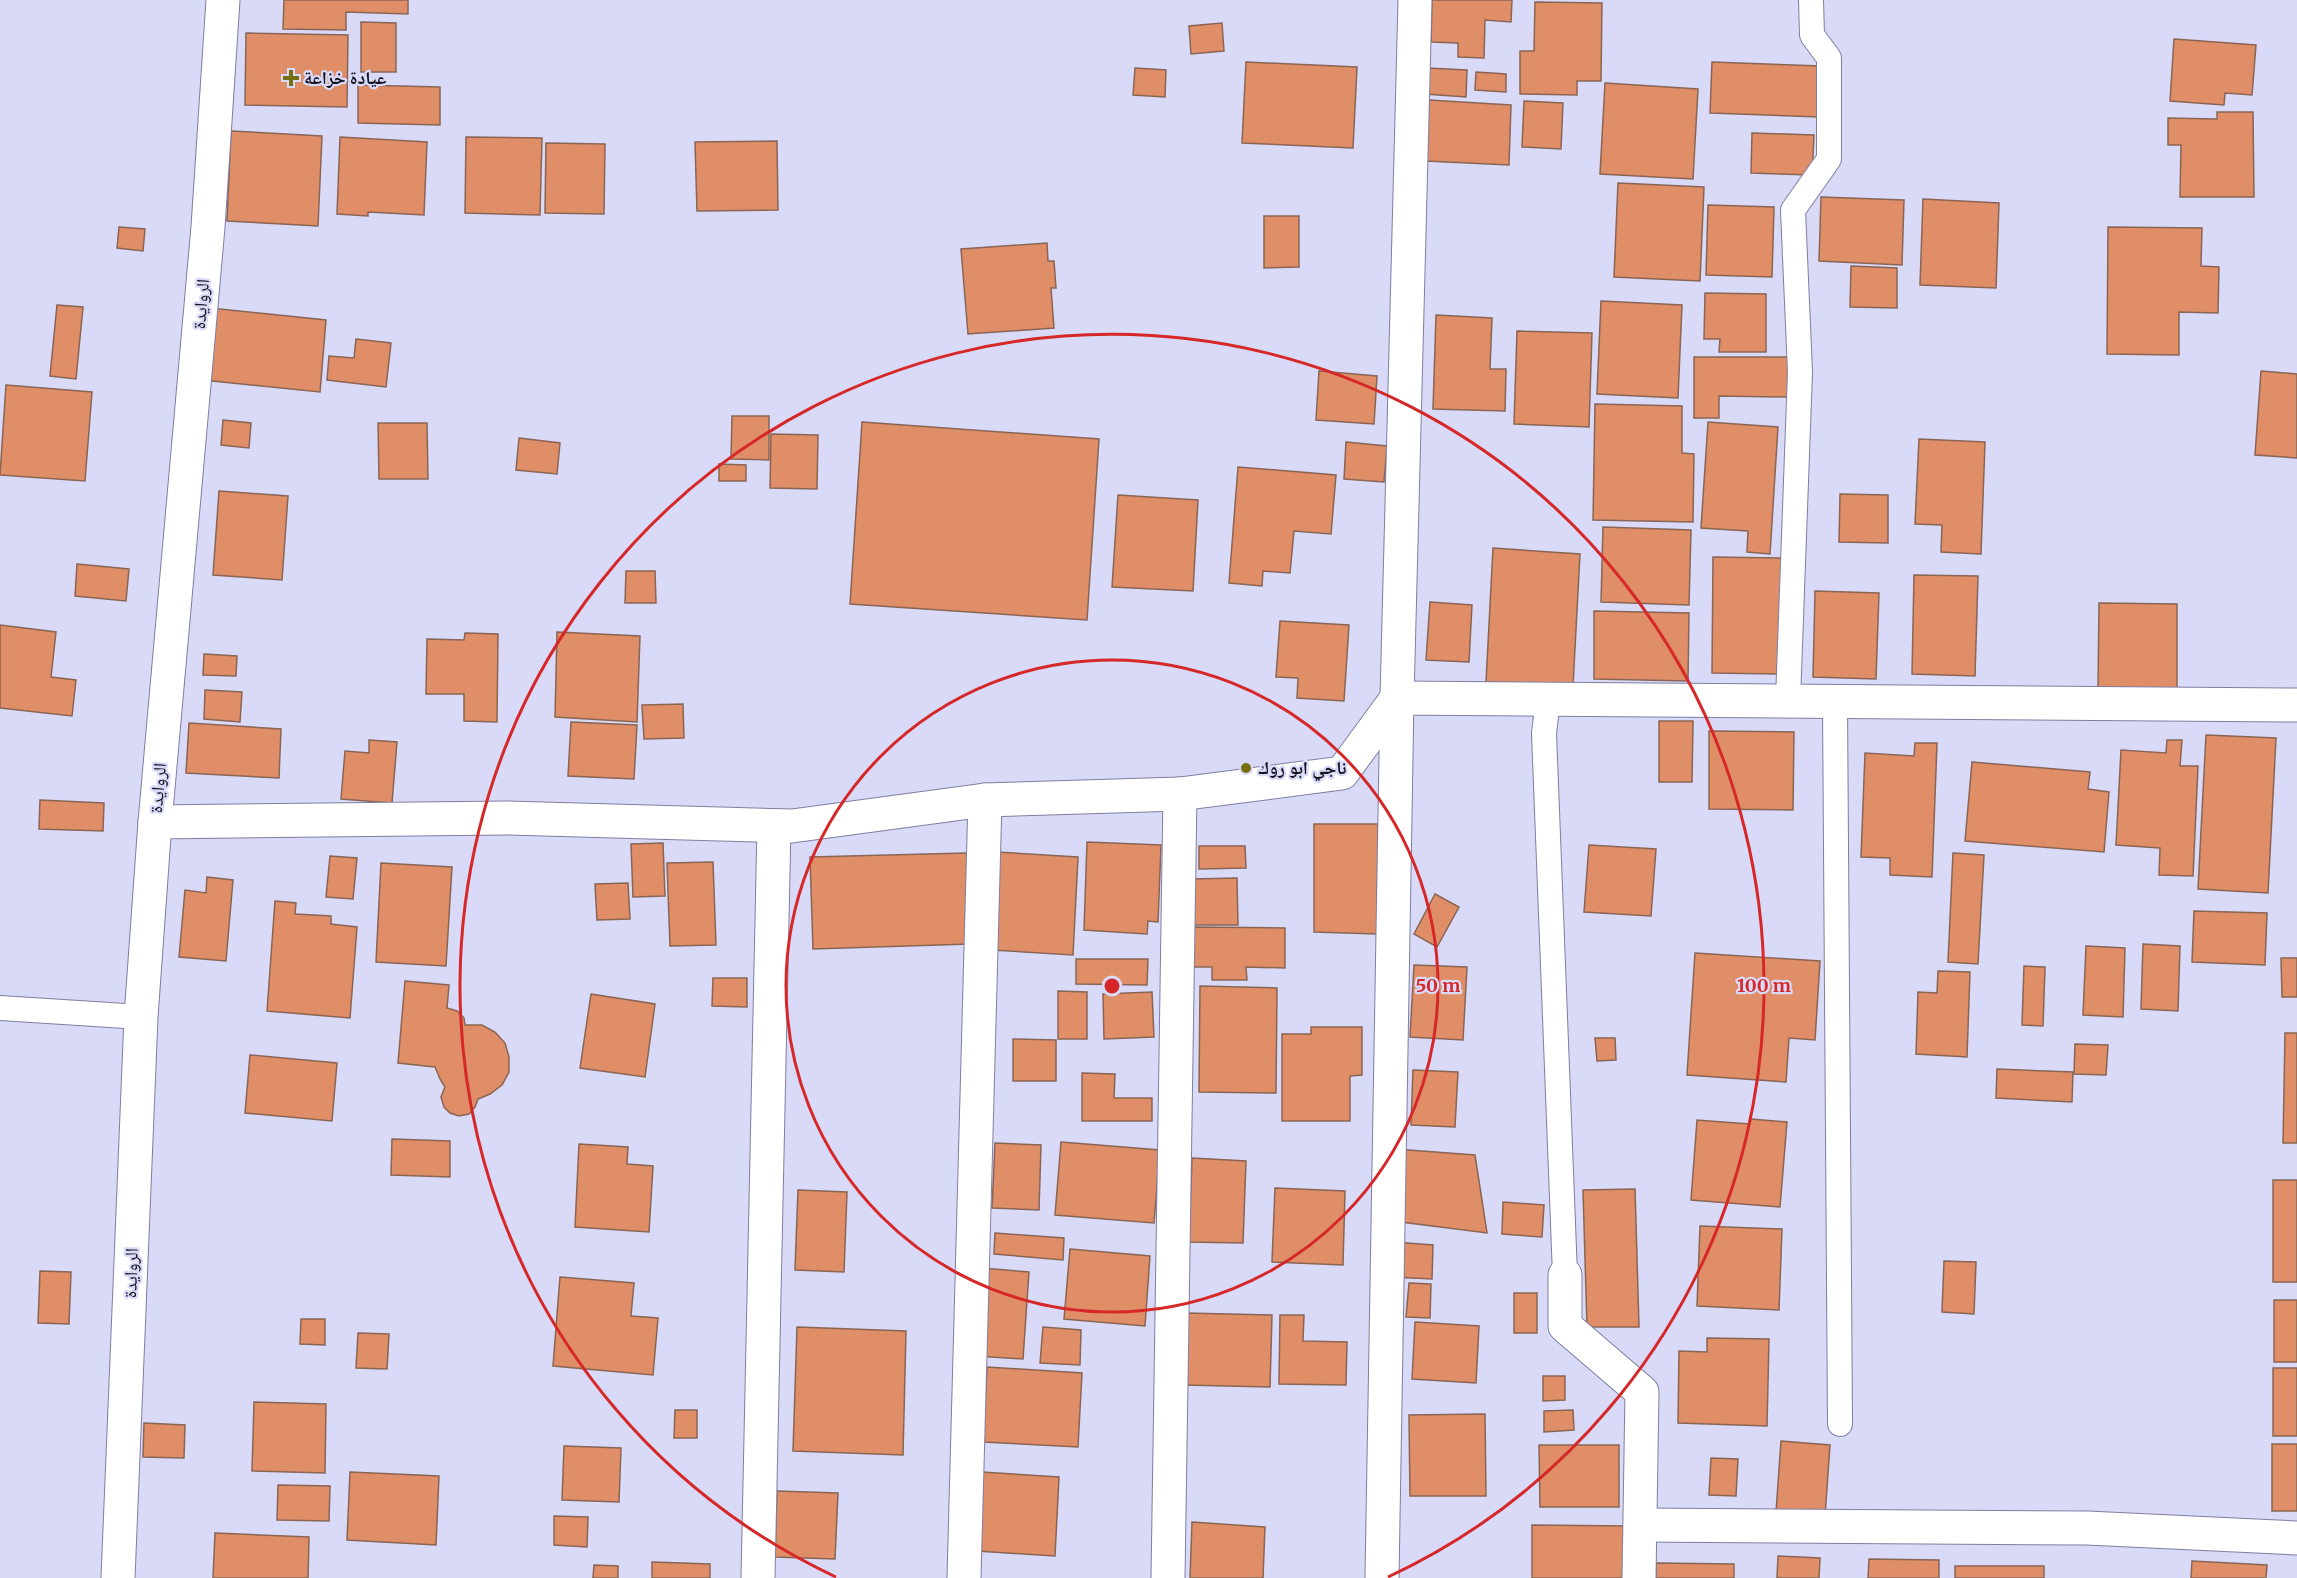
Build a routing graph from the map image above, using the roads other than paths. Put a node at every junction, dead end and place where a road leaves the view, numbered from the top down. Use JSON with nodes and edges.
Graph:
{"nodes":[{"id":1,"x":223,"y":0,"type":"edge"},
{"id":2,"x":1415,"y":0,"type":"edge"},
{"id":3,"x":1811,"y":0,"type":"edge"},
{"id":4,"x":1397,"y":698,"type":"junction"},
{"id":5,"x":1548,"y":700,"type":"junction"},
{"id":6,"x":1788,"y":700,"type":"junction"},
{"id":7,"x":1835,"y":702,"type":"junction"},
{"id":8,"x":2297,"y":705,"type":"edge"},
{"id":9,"x":1180,"y":794,"type":"junction"},
{"id":10,"x":985,"y":801,"type":"junction"},
{"id":11,"x":155,"y":822,"type":"junction"},
{"id":12,"x":774,"y":826,"type":"junction"},
{"id":13,"x":0,"y":1008,"type":"edge"},
{"id":14,"x":141,"y":1017,"type":"junction"},
{"id":15,"x":1565,"y":1275,"type":"joint"},
{"id":16,"x":1840,"y":1424,"type":"dead end"},
{"id":17,"x":1641,"y":1525,"type":"junction"},
{"id":18,"x":2297,"y":1538,"type":"edge"},
{"id":19,"x":118,"y":1578,"type":"edge"},
{"id":20,"x":758,"y":1578,"type":"edge"},
{"id":21,"x":964,"y":1578,"type":"edge"},
{"id":22,"x":1168,"y":1578,"type":"edge"},
{"id":23,"x":1382,"y":1578,"type":"edge"},
{"id":24,"x":1639,"y":1578,"type":"edge"}],
"edges":[{"from":1,"to":11,"type":"street","name":"الروايدة"},
{"from":2,"to":4,"type":"street"},
{"from":3,"to":6,"type":"lane"},
{"from":4,"to":5,"type":"street"},
{"from":4,"to":9,"type":"street"},
{"from":4,"to":23,"type":"street"},
{"from":5,"to":6,"type":"street"},
{"from":5,"to":15,"type":"lane"},
{"from":6,"to":7,"type":"street"},
{"from":7,"to":8,"type":"street"},
{"from":7,"to":16,"type":"lane"},
{"from":9,"to":10,"type":"street"},
{"from":9,"to":22,"type":"street"},
{"from":10,"to":12,"type":"street"},
{"from":10,"to":21,"type":"street"},
{"from":11,"to":12,"type":"street"},
{"from":11,"to":14,"type":"street","name":"الروايدة"},
{"from":12,"to":20,"type":"street"},
{"from":13,"to":14,"type":"lane"},
{"from":14,"to":19,"type":"street","name":"الروايدة"},
{"from":15,"to":17,"type":"street"},
{"from":17,"to":18,"type":"street"},
{"from":17,"to":24,"type":"street"}]}
